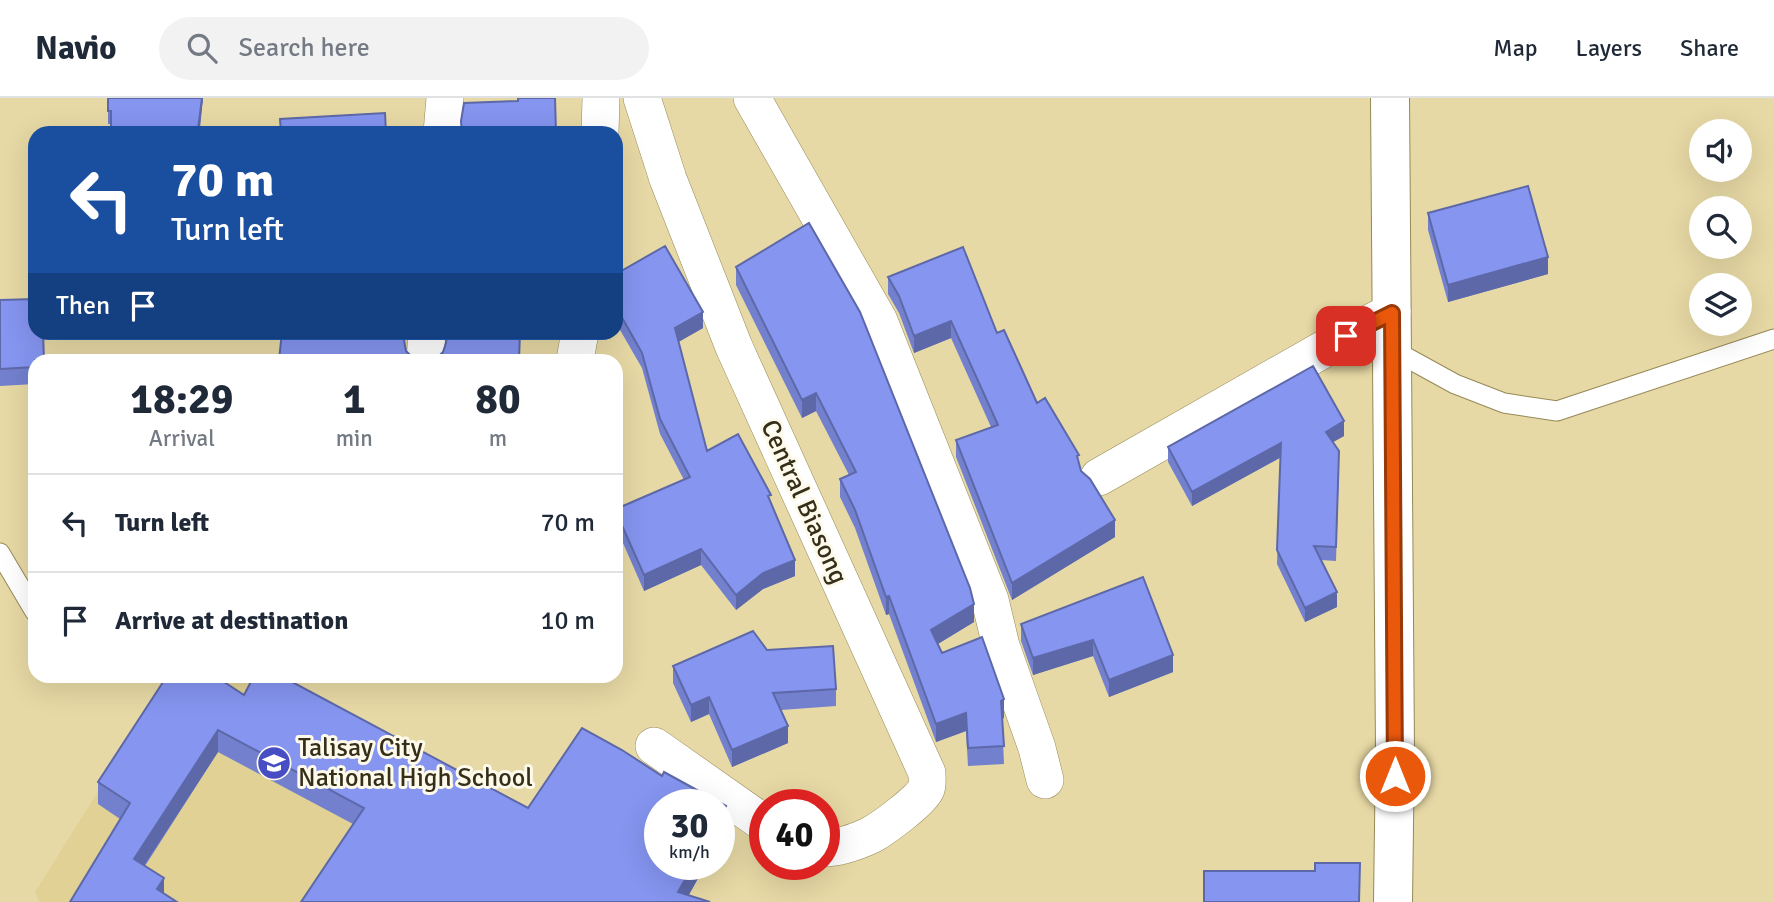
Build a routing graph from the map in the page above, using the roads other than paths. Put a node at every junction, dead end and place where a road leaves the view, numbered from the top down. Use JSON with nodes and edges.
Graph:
{"nodes":[{"id":1,"x":445,"y":98,"type":"edge"},
{"id":2,"x":601,"y":98,"type":"edge"},
{"id":3,"x":642,"y":98,"type":"edge"},
{"id":4,"x":752,"y":98,"type":"edge"},
{"id":5,"x":1390,"y":98,"type":"edge"},
{"id":6,"x":443,"y":126,"type":"edge"},
{"id":7,"x":600,"y":126,"type":"edge"},
{"id":8,"x":1392,"y":313,"type":"junction"},
{"id":9,"x":1774,"y":339,"type":"edge"},
{"id":10,"x":1393,"y":351,"type":"junction"},
{"id":11,"x":1099,"y":477,"type":"dead end"},
{"id":12,"x":0,"y":553,"type":"edge"},
{"id":13,"x":28,"y":600,"type":"edge"},
{"id":14,"x":654,"y":746,"type":"dead end"},
{"id":15,"x":1045,"y":780,"type":"dead end"},
{"id":16,"x":749,"y":813,"type":"edge"},
{"id":17,"x":840,"y":845,"type":"edge"},
{"id":18,"x":1393,"y":902,"type":"edge"}],
"edges":[{"from":1,"to":6,"type":"street"},
{"from":2,"to":7,"type":"street"},
{"from":3,"to":17,"type":"street","name":"Central Biasong"},
{"from":4,"to":15,"type":"street"},
{"from":5,"to":8,"type":"street"},
{"from":8,"to":10,"type":"street"},
{"from":8,"to":11,"type":"street"},
{"from":9,"to":10,"type":"lane"},
{"from":10,"to":18,"type":"street"},
{"from":12,"to":13,"type":"lane"},
{"from":14,"to":16,"type":"street"}]}
